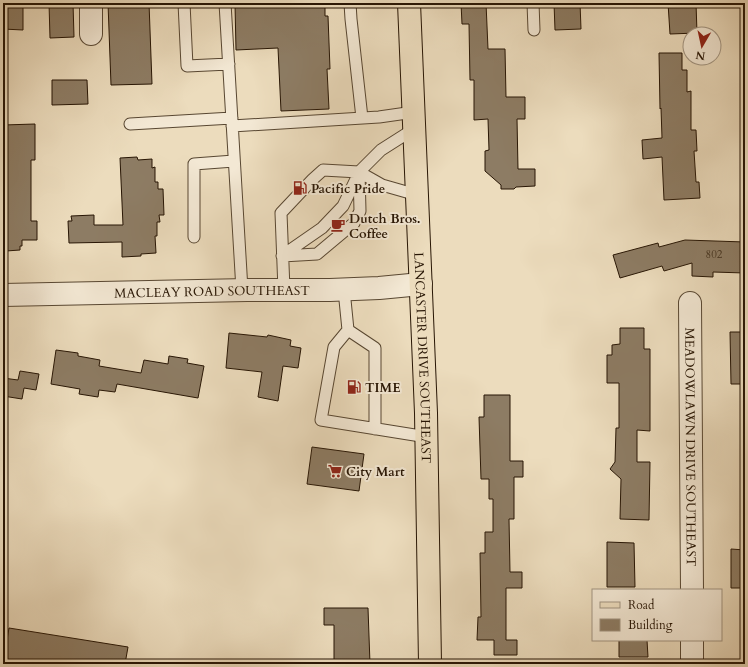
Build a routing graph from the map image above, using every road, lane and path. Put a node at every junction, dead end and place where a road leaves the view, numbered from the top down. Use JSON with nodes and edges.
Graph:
{"nodes":[{"id":1,"x":90,"y":3,"type":"edge"},
{"id":2,"x":184,"y":3,"type":"edge"},
{"id":3,"x":225,"y":3,"type":"edge"},
{"id":4,"x":350,"y":3,"type":"edge"},
{"id":5,"x":409,"y":3,"type":"edge"},
{"id":6,"x":533,"y":3,"type":"edge"},
{"id":7,"x":534,"y":30,"type":"dead end"},
{"id":8,"x":91,"y":34,"type":"dead end"},
{"id":9,"x":228,"y":64,"type":"junction"},
{"id":10,"x":362,"y":118,"type":"junction"},
{"id":11,"x":414,"y":120,"type":"junction"},
{"id":12,"x":232,"y":122,"type":"junction"},
{"id":13,"x":130,"y":124,"type":"dead end"},
{"id":14,"x":234,"y":161,"type":"junction"},
{"id":15,"x":359,"y":172,"type":"junction"},
{"id":16,"x":417,"y":195,"type":"junction"},
{"id":17,"x":194,"y":237,"type":"dead end"},
{"id":18,"x":282,"y":256,"type":"junction"},
{"id":19,"x":421,"y":284,"type":"junction"},
{"id":20,"x":242,"y":290,"type":"junction"},
{"id":21,"x":284,"y":290,"type":"junction"},
{"id":22,"x":344,"y":290,"type":"junction"},
{"id":23,"x":3,"y":295,"type":"edge"},
{"id":24,"x":690,"y":303,"type":"dead end"},
{"id":25,"x":348,"y":330,"type":"junction"},
{"id":26,"x":376,"y":429,"type":"junction"},
{"id":27,"x":427,"y":437,"type":"junction"},
{"id":28,"x":692,"y":589,"type":"edge"},
{"id":29,"x":692,"y":641,"type":"edge"},
{"id":30,"x":430,"y":664,"type":"edge"},
{"id":31,"x":692,"y":664,"type":"edge"}],
"edges":[{"from":1,"to":8,"type":"street"},
{"from":2,"to":9,"type":"lane"},
{"from":3,"to":9,"type":"lane"},
{"from":4,"to":10,"type":"lane"},
{"from":5,"to":11,"type":"main road","name":"LANCASTER DRIVE SOUTHEAST"},
{"from":6,"to":7,"type":"lane"},
{"from":9,"to":12,"type":"lane"},
{"from":10,"to":11,"type":"lane"},
{"from":10,"to":12,"type":"lane"},
{"from":11,"to":15,"type":"lane"},
{"from":11,"to":16,"type":"main road","name":"LANCASTER DRIVE SOUTHEAST"},
{"from":12,"to":13,"type":"lane"},
{"from":12,"to":14,"type":"lane"},
{"from":14,"to":17,"type":"lane"},
{"from":14,"to":20,"type":"lane"},
{"from":15,"to":16,"type":"lane"},
{"from":15,"to":18,"type":"lane"},
{"from":15,"to":18,"type":"lane"},
{"from":15,"to":18,"type":"lane"},
{"from":16,"to":19,"type":"main road","name":"LANCASTER DRIVE SOUTHEAST"},
{"from":18,"to":21,"type":"lane"},
{"from":19,"to":22,"type":"street","name":"MACLEAY ROAD SOUTHEAST"},
{"from":19,"to":27,"type":"main road","name":"LANCASTER DRIVE SOUTHEAST"},
{"from":20,"to":21,"type":"street","name":"MACLEAY ROAD SOUTHEAST"},
{"from":20,"to":23,"type":"street","name":"MACLEAY ROAD SOUTHEAST"},
{"from":21,"to":22,"type":"street","name":"MACLEAY ROAD SOUTHEAST"},
{"from":22,"to":25,"type":"lane"},
{"from":24,"to":28,"type":"street","name":"MEADOWLAWN DRIVE SOUTHEAST"},
{"from":25,"to":26,"type":"lane"},
{"from":25,"to":26,"type":"lane"},
{"from":26,"to":27,"type":"lane"},
{"from":27,"to":30,"type":"main road","name":"LANCASTER DRIVE SOUTHEAST"},
{"from":29,"to":31,"type":"street"}]}
